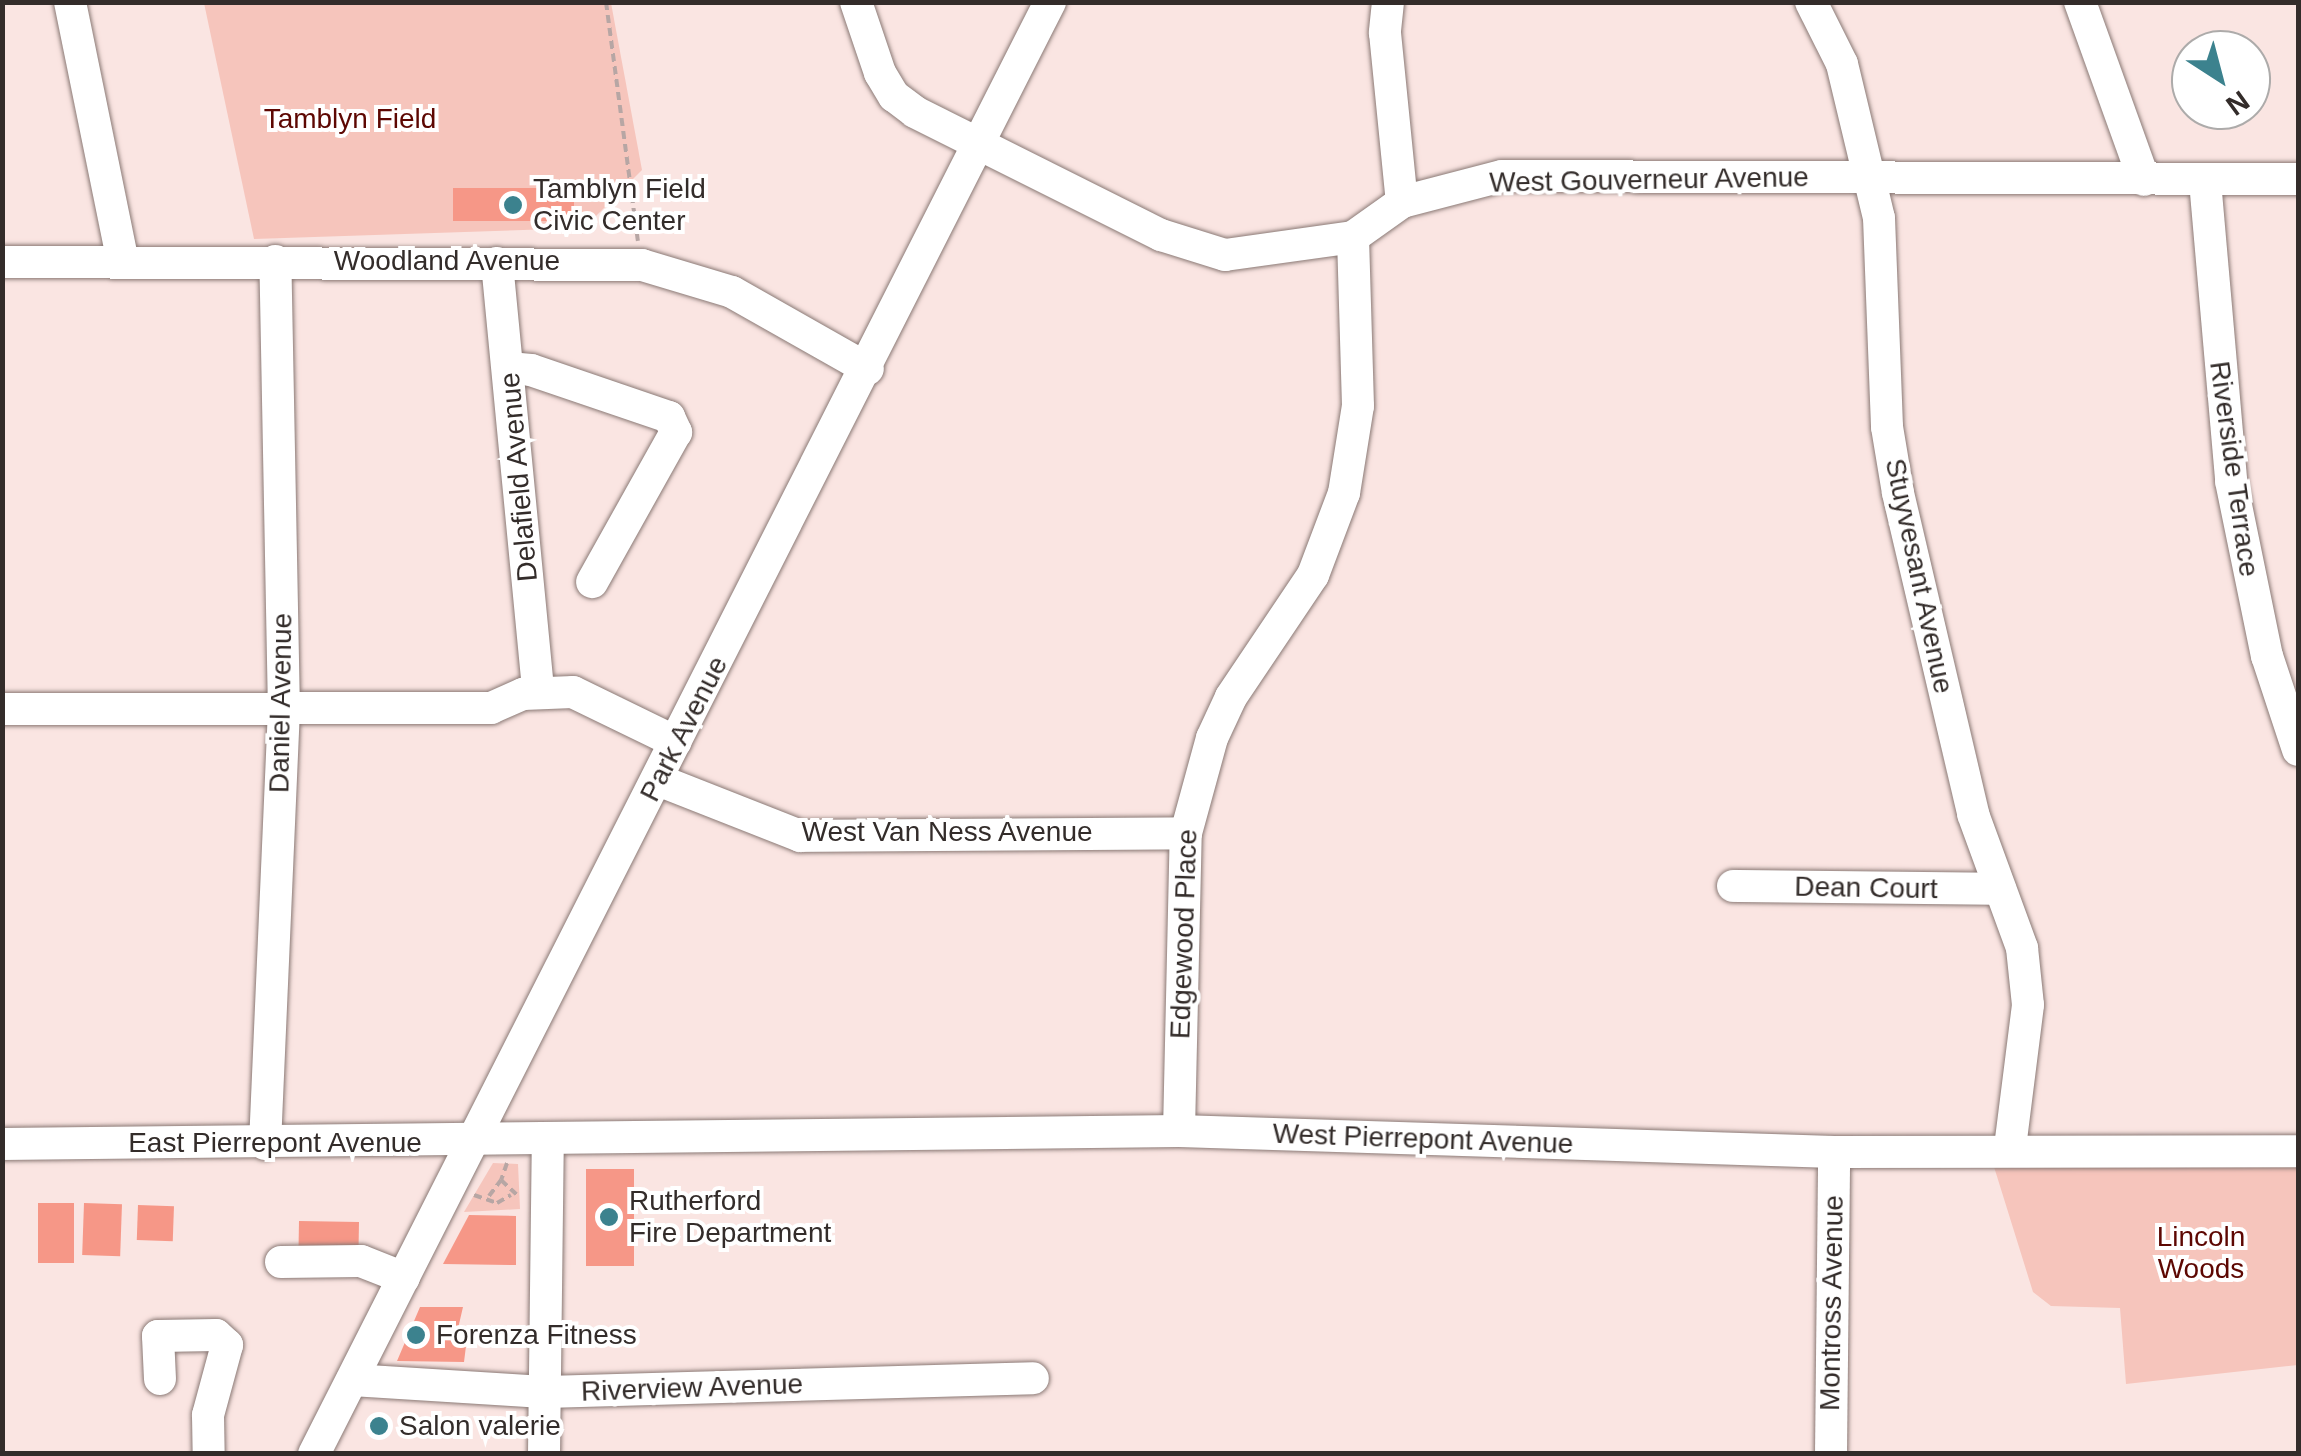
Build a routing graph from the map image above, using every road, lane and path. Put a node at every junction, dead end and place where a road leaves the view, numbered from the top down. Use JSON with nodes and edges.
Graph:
{"nodes":[{"id":1,"x":70,"y":2,"type":"edge"},
{"id":2,"x":606,"y":2,"type":"edge"},
{"id":3,"x":856,"y":2,"type":"edge"},
{"id":4,"x":1050,"y":2,"type":"edge"},
{"id":5,"x":1388,"y":2,"type":"edge"},
{"id":6,"x":1811,"y":2,"type":"edge"},
{"id":7,"x":2080,"y":2,"type":"edge"},
{"id":8,"x":981,"y":145,"type":"junction"},
{"id":9,"x":1866,"y":179,"type":"junction"},
{"id":10,"x":2298,"y":179,"type":"edge"},
{"id":11,"x":2144,"y":180,"type":"junction"},
{"id":12,"x":2205,"y":181,"type":"junction"},
{"id":13,"x":1402,"y":202,"type":"junction"},
{"id":14,"x":1353,"y":238,"type":"junction"},
{"id":15,"x":275,"y":260,"type":"junction"},
{"id":16,"x":2,"y":262,"type":"edge"},
{"id":17,"x":123,"y":262,"type":"junction"},
{"id":18,"x":497,"y":263,"type":"junction"},
{"id":19,"x":642,"y":265,"type":"junction"},
{"id":20,"x":509,"y":368,"type":"junction"},
{"id":21,"x":868,"y":369,"type":"junction"},
{"id":22,"x":592,"y":582,"type":"dead end"},
{"id":23,"x":538,"y":692,"type":"junction"},
{"id":24,"x":2,"y":710,"type":"edge"},
{"id":25,"x":284,"y":712,"type":"junction"},
{"id":26,"x":676,"y":742,"type":"junction"},
{"id":27,"x":2298,"y":750,"type":"edge"},
{"id":28,"x":658,"y":780,"type":"junction"},
{"id":29,"x":1186,"y":833,"type":"junction"},
{"id":30,"x":1733,"y":886,"type":"dead end"},
{"id":31,"x":2000,"y":889,"type":"junction"},
{"id":32,"x":1179,"y":1131,"type":"junction"},
{"id":33,"x":548,"y":1139,"type":"junction"},
{"id":34,"x":475,"y":1142,"type":"junction"},
{"id":35,"x":2,"y":1144,"type":"edge"},
{"id":36,"x":265,"y":1144,"type":"junction"},
{"id":37,"x":2010,"y":1148,"type":"junction"},
{"id":38,"x":2298,"y":1151,"type":"edge"},
{"id":39,"x":1834,"y":1152,"type":"junction"},
{"id":40,"x":507,"y":1163,"type":"dead end"},
{"id":41,"x":500,"y":1180,"type":"junction"},
{"id":42,"x":474,"y":1195,"type":"dead end"},
{"id":43,"x":511,"y":1195,"type":"junction"},
{"id":44,"x":490,"y":1196,"type":"junction"},
{"id":45,"x":526,"y":1196,"type":"dead end"},
{"id":46,"x":280,"y":1262,"type":"dead end"},
{"id":47,"x":404,"y":1278,"type":"junction"},
{"id":48,"x":1033,"y":1378,"type":"dead end"},
{"id":49,"x":160,"y":1379,"type":"dead end"},
{"id":50,"x":352,"y":1380,"type":"junction"},
{"id":51,"x":544,"y":1392,"type":"junction"},
{"id":52,"x":209,"y":1454,"type":"edge"},
{"id":53,"x":314,"y":1454,"type":"edge"},
{"id":54,"x":544,"y":1454,"type":"edge"},
{"id":55,"x":1830,"y":1454,"type":"edge"}],
"edges":[{"from":1,"to":17,"type":"street"},
{"from":2,"to":19,"type":"path"},
{"from":3,"to":8,"type":"street","name":"West Gouverneur Avenue"},
{"from":4,"to":8,"type":"street","name":"Park Avenue"},
{"from":5,"to":13,"type":"street"},
{"from":6,"to":9,"type":"street","name":"Stuyvesant Avenue"},
{"from":7,"to":11,"type":"street"},
{"from":8,"to":14,"type":"street","name":"West Gouverneur Avenue"},
{"from":8,"to":21,"type":"street","name":"Park Avenue"},
{"from":9,"to":11,"type":"street","name":"West Gouverneur Avenue"},
{"from":9,"to":13,"type":"street","name":"West Gouverneur Avenue"},
{"from":9,"to":31,"type":"street","name":"Stuyvesant Avenue"},
{"from":10,"to":12,"type":"street","name":"West Gouverneur Avenue"},
{"from":11,"to":12,"type":"street","name":"West Gouverneur Avenue"},
{"from":12,"to":27,"type":"street","name":"Riverside Terrace"},
{"from":13,"to":14,"type":"street","name":"West Gouverneur Avenue"},
{"from":14,"to":29,"type":"street","name":"Edgewood Place"},
{"from":15,"to":17,"type":"street","name":"Woodland Avenue"},
{"from":15,"to":18,"type":"street","name":"Woodland Avenue"},
{"from":15,"to":25,"type":"street","name":"Daniel Avenue"},
{"from":16,"to":17,"type":"street","name":"Woodland Avenue"},
{"from":18,"to":19,"type":"street","name":"Woodland Avenue"},
{"from":18,"to":20,"type":"street","name":"Delafield Avenue"},
{"from":19,"to":21,"type":"street","name":"Woodland Avenue"},
{"from":20,"to":22,"type":"street"},
{"from":20,"to":23,"type":"street","name":"Delafield Avenue"},
{"from":21,"to":26,"type":"street","name":"Park Avenue"},
{"from":23,"to":25,"type":"street"},
{"from":23,"to":26,"type":"street"},
{"from":24,"to":25,"type":"street"},
{"from":25,"to":36,"type":"street","name":"Daniel Avenue"},
{"from":26,"to":28,"type":"street","name":"Park Avenue"},
{"from":28,"to":29,"type":"street","name":"West Van Ness Avenue"},
{"from":28,"to":34,"type":"street","name":"Park Avenue"},
{"from":29,"to":32,"type":"street","name":"Edgewood Place"},
{"from":30,"to":31,"type":"street","name":"Dean Court"},
{"from":31,"to":37,"type":"street","name":"Stuyvesant Avenue"},
{"from":32,"to":33,"type":"street","name":"West Pierrepont Avenue"},
{"from":32,"to":39,"type":"street","name":"West Pierrepont Avenue"},
{"from":33,"to":34,"type":"street","name":"East Pierrepont Avenue"},
{"from":33,"to":51,"type":"street"},
{"from":34,"to":36,"type":"street","name":"East Pierrepont Avenue"},
{"from":34,"to":47,"type":"street","name":"Park Avenue"},
{"from":35,"to":36,"type":"street","name":"East Pierrepont Avenue"},
{"from":37,"to":38,"type":"street","name":"West Pierrepont Avenue"},
{"from":37,"to":39,"type":"street","name":"West Pierrepont Avenue"},
{"from":39,"to":55,"type":"street","name":"Montross Avenue"},
{"from":40,"to":41,"type":"path"},
{"from":41,"to":43,"type":"path"},
{"from":41,"to":44,"type":"path"},
{"from":42,"to":44,"type":"path"},
{"from":43,"to":44,"type":"path"},
{"from":43,"to":45,"type":"path"},
{"from":46,"to":47,"type":"street"},
{"from":47,"to":50,"type":"street","name":"Park Avenue"},
{"from":48,"to":51,"type":"street","name":"Riverview Avenue"},
{"from":49,"to":52,"type":"street"},
{"from":50,"to":51,"type":"street","name":"Riverview Avenue"},
{"from":50,"to":53,"type":"street","name":"Park Avenue"},
{"from":51,"to":54,"type":"street"}]}
